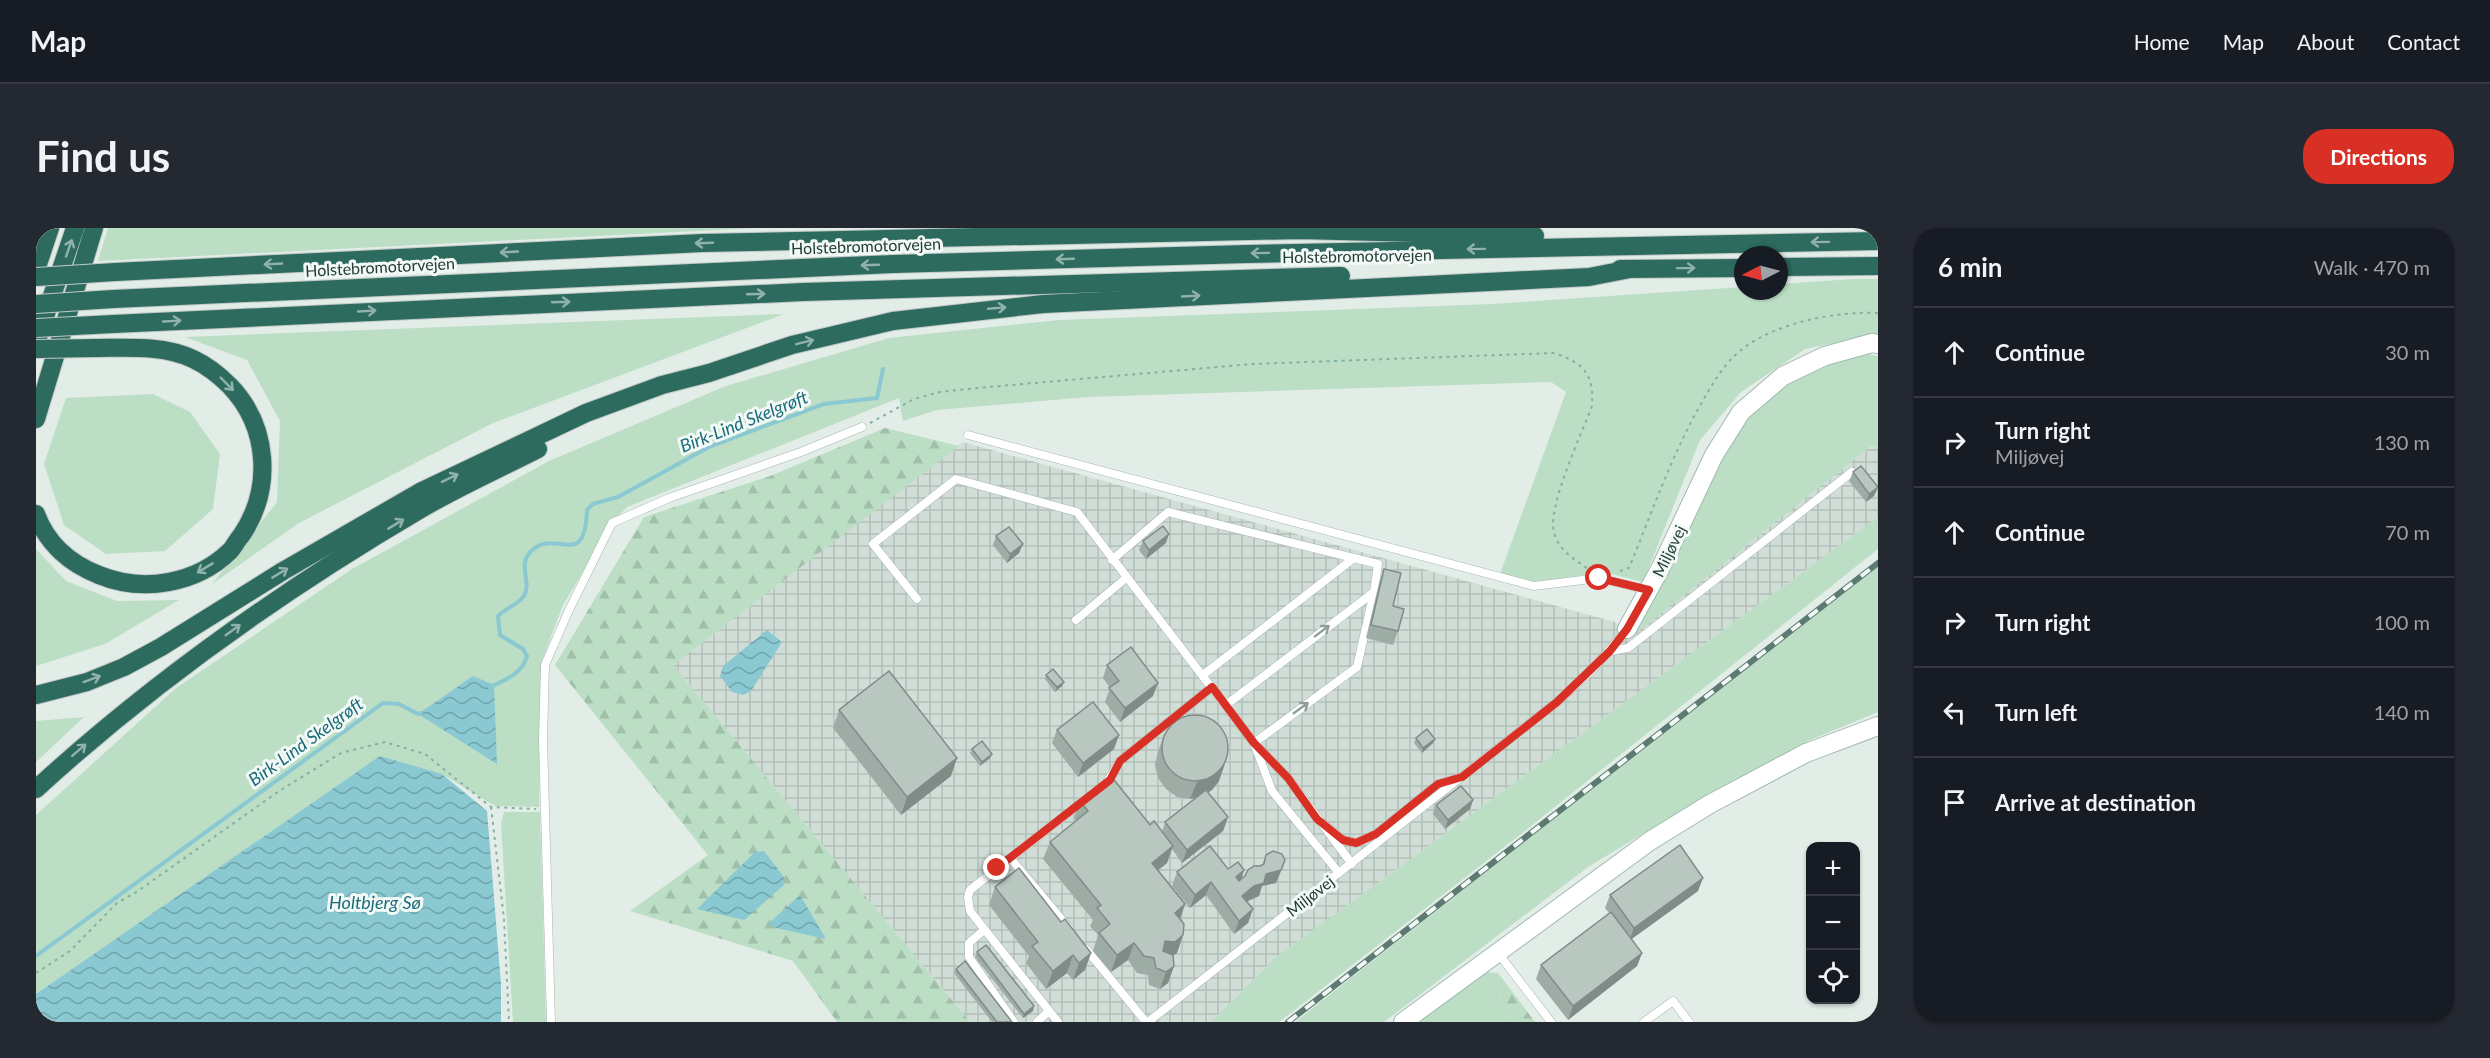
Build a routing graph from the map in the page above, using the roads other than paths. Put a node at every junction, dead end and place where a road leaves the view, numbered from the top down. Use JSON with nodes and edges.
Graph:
{"nodes":[{"id":1,"x":50,"y":228,"type":"edge"},
{"id":2,"x":75,"y":228,"type":"edge"},
{"id":3,"x":94,"y":228,"type":"edge"},
{"id":4,"x":1191,"y":228,"type":"edge"},
{"id":5,"x":1245,"y":231,"type":"junction"},
{"id":6,"x":1878,"y":241,"type":"edge"},
{"id":7,"x":1724,"y":243,"type":"junction"},
{"id":8,"x":1878,"y":266,"type":"edge"},
{"id":9,"x":1788,"y":267,"type":"edge"},
{"id":10,"x":1734,"y":268,"type":"edge"},
{"id":11,"x":1630,"y":269,"type":"junction"},
{"id":12,"x":36,"y":270,"type":"edge"},
{"id":13,"x":36,"y":277,"type":"edge"},
{"id":14,"x":36,"y":304,"type":"edge"},
{"id":15,"x":36,"y":328,"type":"edge"},
{"id":16,"x":36,"y":343,"type":"edge"},
{"id":17,"x":1878,"y":344,"type":"edge"},
{"id":18,"x":36,"y":349,"type":"edge"},
{"id":19,"x":709,"y":372,"type":"junction"},
{"id":20,"x":36,"y":419,"type":"edge"},
{"id":21,"x":862,"y":427,"type":"road end"},
{"id":22,"x":968,"y":435,"type":"dead end"},
{"id":23,"x":1852,"y":472,"type":"edge"},
{"id":24,"x":36,"y":514,"type":"edge"},
{"id":25,"x":1354,"y":558,"type":"junction"},
{"id":26,"x":1112,"y":560,"type":"junction"},
{"id":27,"x":1126,"y":578,"type":"junction"},
{"id":28,"x":1649,"y":590,"type":"junction"},
{"id":29,"x":1374,"y":592,"type":"junction"},
{"id":30,"x":917,"y":599,"type":"dead end"},
{"id":31,"x":1076,"y":620,"type":"dead end"},
{"id":32,"x":1627,"y":629,"type":"joint"},
{"id":33,"x":1610,"y":651,"type":"junction"},
{"id":34,"x":1203,"y":675,"type":"junction"},
{"id":35,"x":1212,"y":687,"type":"junction"},
{"id":36,"x":36,"y":695,"type":"edge"},
{"id":37,"x":1226,"y":705,"type":"junction"},
{"id":38,"x":1878,"y":726,"type":"edge"},
{"id":39,"x":1254,"y":743,"type":"junction"},
{"id":40,"x":1462,"y":777,"type":"junction"},
{"id":41,"x":1101,"y":787,"type":"edge"},
{"id":42,"x":36,"y":789,"type":"edge"},
{"id":43,"x":1092,"y":794,"type":"edge"},
{"id":44,"x":1317,"y":819,"type":"junction"},
{"id":45,"x":1011,"y":859,"type":"junction"},
{"id":46,"x":1352,"y":864,"type":"junction"},
{"id":47,"x":1339,"y":873,"type":"junction"},
{"id":48,"x":984,"y":930,"type":"junction"},
{"id":49,"x":1071,"y":931,"type":"edge"},
{"id":50,"x":1078,"y":940,"type":"edge"},
{"id":51,"x":1497,"y":951,"type":"junction"},
{"id":52,"x":1050,"y":1011,"type":"junction"},
{"id":53,"x":551,"y":1022,"type":"edge"},
{"id":54,"x":1014,"y":1022,"type":"edge"},
{"id":55,"x":1037,"y":1022,"type":"edge"},
{"id":56,"x":1058,"y":1022,"type":"edge"},
{"id":57,"x":1147,"y":1022,"type":"edge"},
{"id":58,"x":1402,"y":1022,"type":"edge"},
{"id":59,"x":1551,"y":1022,"type":"edge"},
{"id":60,"x":1644,"y":1022,"type":"edge"},
{"id":61,"x":1689,"y":1022,"type":"edge"}],
"edges":[{"from":1,"to":12,"type":"highway"},
{"from":16,"to":2,"type":"highway","one_way":true},
{"from":3,"to":20,"type":"highway"},
{"from":4,"to":5,"type":"highway"},
{"from":5,"to":7,"type":"highway"},
{"from":5,"to":13,"type":"highway","one_way":true,"bridge":true},
{"from":6,"to":7,"type":"highway","name":"Holstebromotorvejen","one_way":true},
{"from":7,"to":14,"type":"highway","name":"Holstebromotorvejen","one_way":true,"bridge":true},
{"from":8,"to":9,"type":"highway"},
{"from":11,"to":10,"type":"highway","name":"Holstebromotorvejen","one_way":true},
{"from":15,"to":11,"type":"highway","name":"Holstebromotorvejen","one_way":true,"bridge":true},
{"from":19,"to":11,"type":"highway","one_way":true},
{"from":17,"to":28,"type":"street","name":"Miljøvej"},
{"from":18,"to":24,"type":"highway","one_way":true,"bridge":true},
{"from":36,"to":19,"type":"highway","one_way":true},
{"from":42,"to":19,"type":"highway","one_way":true},
{"from":21,"to":53,"type":"lane"},
{"from":22,"to":28,"type":"lane"},
{"from":23,"to":33,"type":"lane"},
{"from":25,"to":26,"type":"lane"},
{"from":25,"to":29,"type":"lane"},
{"from":25,"to":34,"type":"lane"},
{"from":26,"to":27,"type":"lane"},
{"from":26,"to":30,"type":"lane"},
{"from":27,"to":31,"type":"lane"},
{"from":27,"to":34,"type":"lane"},
{"from":28,"to":32,"type":"street","name":"Miljøvej"},
{"from":37,"to":29,"type":"lane","one_way":true},
{"from":39,"to":29,"type":"lane","one_way":true},
{"from":32,"to":33,"type":"lane","name":"Miljøvej"},
{"from":33,"to":40,"type":"lane","name":"Miljøvej"},
{"from":34,"to":35,"type":"lane"},
{"from":35,"to":37,"type":"lane"},
{"from":35,"to":41,"type":"lane"},
{"from":37,"to":39,"type":"lane"},
{"from":38,"to":51,"type":"street"},
{"from":39,"to":44,"type":"lane"},
{"from":39,"to":47,"type":"lane"},
{"from":40,"to":44,"type":"lane"},
{"from":40,"to":46,"type":"lane","name":"Miljøvej"},
{"from":43,"to":45,"type":"lane"},
{"from":44,"to":46,"type":"lane"},
{"from":45,"to":48,"type":"lane"},
{"from":45,"to":49,"type":"lane"},
{"from":46,"to":47,"type":"lane","name":"Miljøvej"},
{"from":47,"to":57,"type":"lane","name":"Miljøvej"},
{"from":48,"to":52,"type":"lane"},
{"from":48,"to":54,"type":"lane"},
{"from":50,"to":57,"type":"lane"},
{"from":51,"to":58,"type":"street"},
{"from":51,"to":59,"type":"lane"},
{"from":52,"to":55,"type":"lane"},
{"from":52,"to":56,"type":"lane"},
{"from":60,"to":61,"type":"lane"}]}
